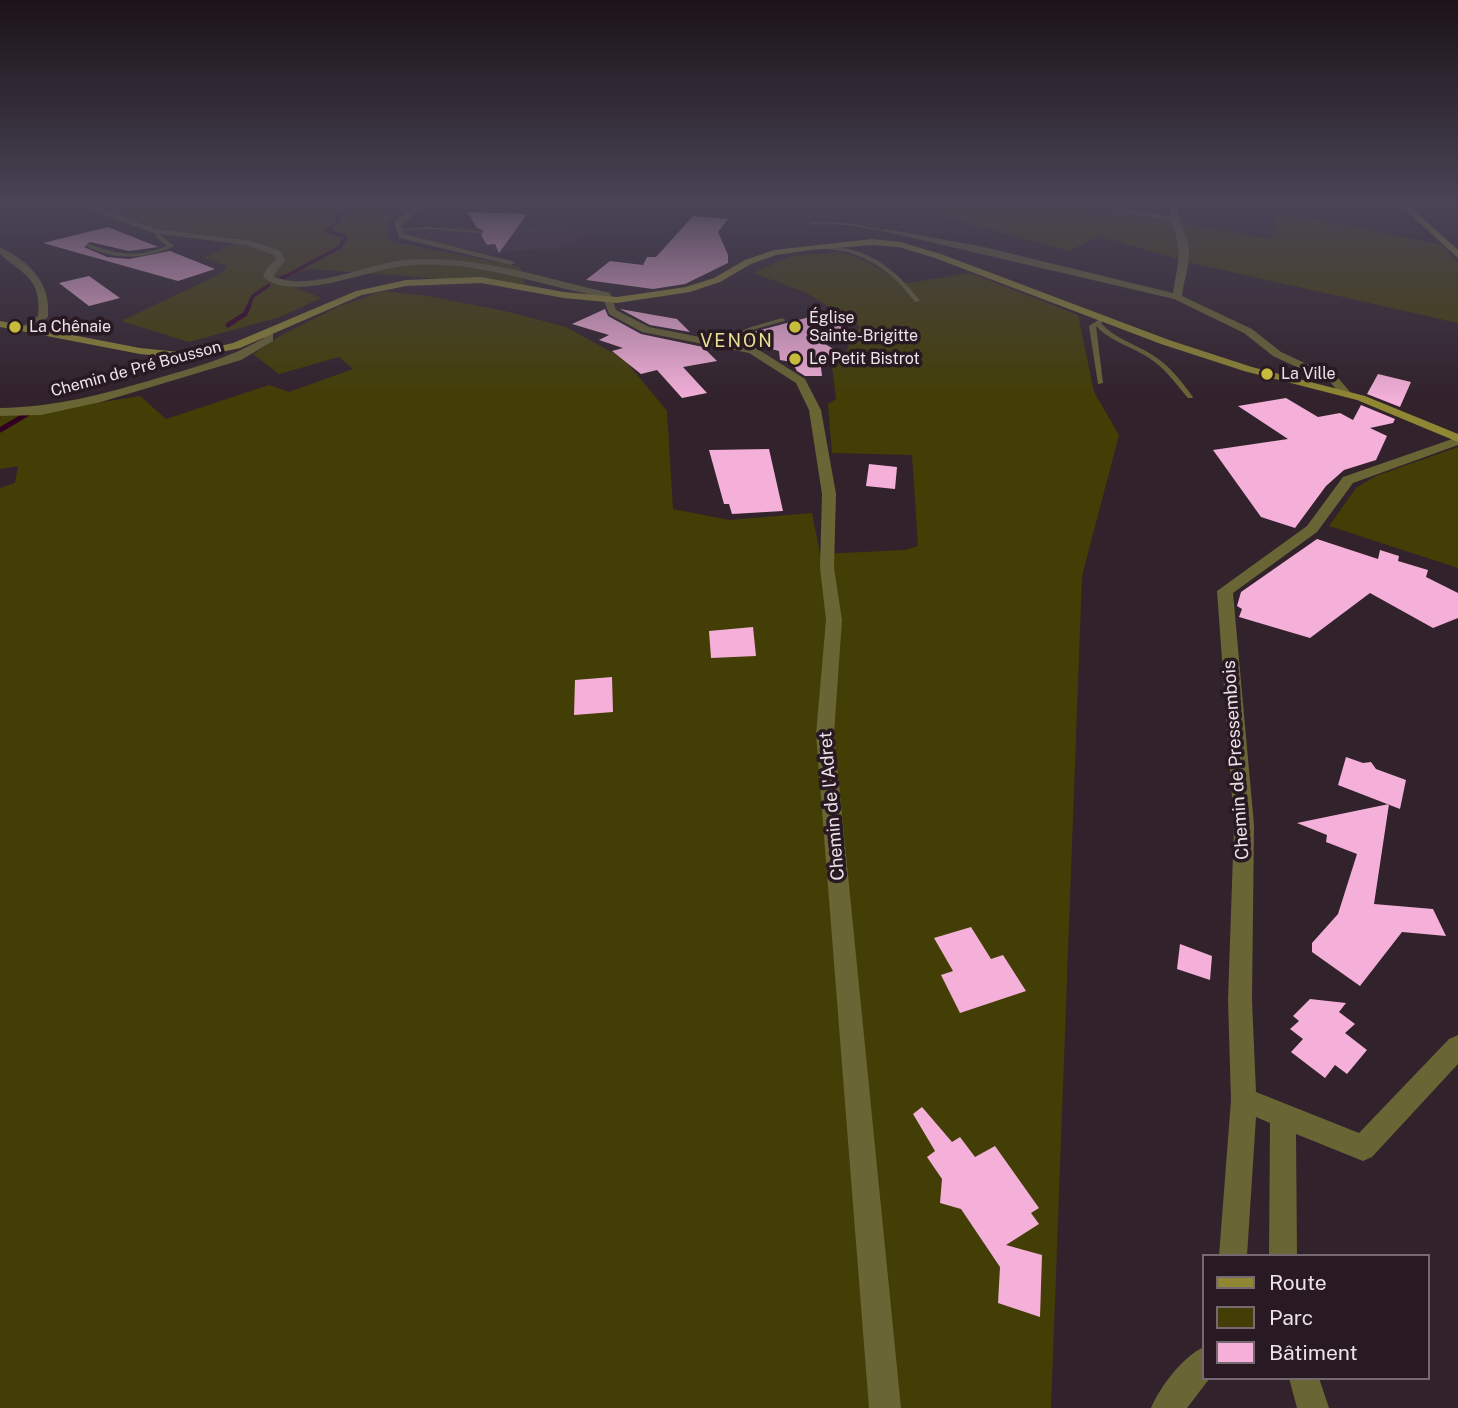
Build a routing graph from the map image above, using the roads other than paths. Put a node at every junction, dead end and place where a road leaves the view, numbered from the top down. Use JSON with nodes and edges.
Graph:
{"nodes":[{"id":1,"x":27,"y":269,"type":"edge"},
{"id":2,"x":272,"y":269,"type":"edge"},
{"id":3,"x":370,"y":269,"type":"edge"},
{"id":4,"x":491,"y":269,"type":"edge"},
{"id":5,"x":534,"y":269,"type":"edge"},
{"id":6,"x":736,"y":269,"type":"edge"},
{"id":7,"x":885,"y":269,"type":"edge"},
{"id":8,"x":970,"y":269,"type":"edge"},
{"id":9,"x":1061,"y":269,"type":"edge"},
{"id":10,"x":1182,"y":269,"type":"edge"},
{"id":11,"x":1177,"y":297,"type":"junction"},
{"id":12,"x":608,"y":298,"type":"junction"},
{"id":13,"x":917,"y":300,"type":"dead end"},
{"id":14,"x":782,"y":320,"type":"dead end"},
{"id":15,"x":1100,"y":321,"type":"junction"},
{"id":16,"x":0,"y":324,"type":"edge"},
{"id":17,"x":23,"y":329,"type":"junction"},
{"id":18,"x":263,"y":335,"type":"junction"},
{"id":19,"x":720,"y":343,"type":"junction"},
{"id":20,"x":1100,"y":383,"type":"dead end"},
{"id":21,"x":1345,"y":393,"type":"junction"},
{"id":22,"x":1190,"y":397,"type":"dead end"},
{"id":23,"x":0,"y":412,"type":"edge"},
{"id":24,"x":1458,"y":440,"type":"edge"},
{"id":25,"x":1458,"y":1047,"type":"edge"},
{"id":26,"x":1244,"y":1100,"type":"junction"},
{"id":27,"x":1283,"y":1115,"type":"junction"},
{"id":28,"x":1233,"y":1254,"type":"edge"},
{"id":29,"x":1283,"y":1254,"type":"edge"},
{"id":30,"x":1202,"y":1364,"type":"edge"},
{"id":31,"x":1305,"y":1380,"type":"edge"},
{"id":32,"x":885,"y":1408,"type":"edge"},
{"id":33,"x":1167,"y":1408,"type":"edge"},
{"id":34,"x":1313,"y":1408,"type":"edge"}],
"edges":[{"from":1,"to":17,"type":"street"},
{"from":2,"to":3,"type":"street"},
{"from":4,"to":12,"type":"street"},
{"from":5,"to":12,"type":"street"},
{"from":6,"to":12,"type":"street"},
{"from":7,"to":13,"type":"lane"},
{"from":8,"to":15,"type":"street"},
{"from":9,"to":11,"type":"street"},
{"from":10,"to":11,"type":"street"},
{"from":11,"to":21,"type":"street"},
{"from":12,"to":18,"type":"street"},
{"from":12,"to":19,"type":"street","name":"Chemin de l'Adret"},
{"from":14,"to":19,"type":"lane"},
{"from":15,"to":20,"type":"lane"},
{"from":15,"to":21,"type":"street"},
{"from":15,"to":22,"type":"lane"},
{"from":16,"to":17,"type":"street"},
{"from":17,"to":18,"type":"street"},
{"from":18,"to":23,"type":"street","name":"Chemin de Pré Bousson"},
{"from":19,"to":32,"type":"street","name":"Chemin de l'Adret"},
{"from":21,"to":24,"type":"street"},
{"from":24,"to":26,"type":"street","name":"Chemin de Pressembois"},
{"from":25,"to":27,"type":"street"},
{"from":26,"to":27,"type":"street"},
{"from":26,"to":28,"type":"street","name":"Chemin de Pressembois"},
{"from":27,"to":29,"type":"street"},
{"from":30,"to":33,"type":"street"},
{"from":31,"to":34,"type":"street"}]}
